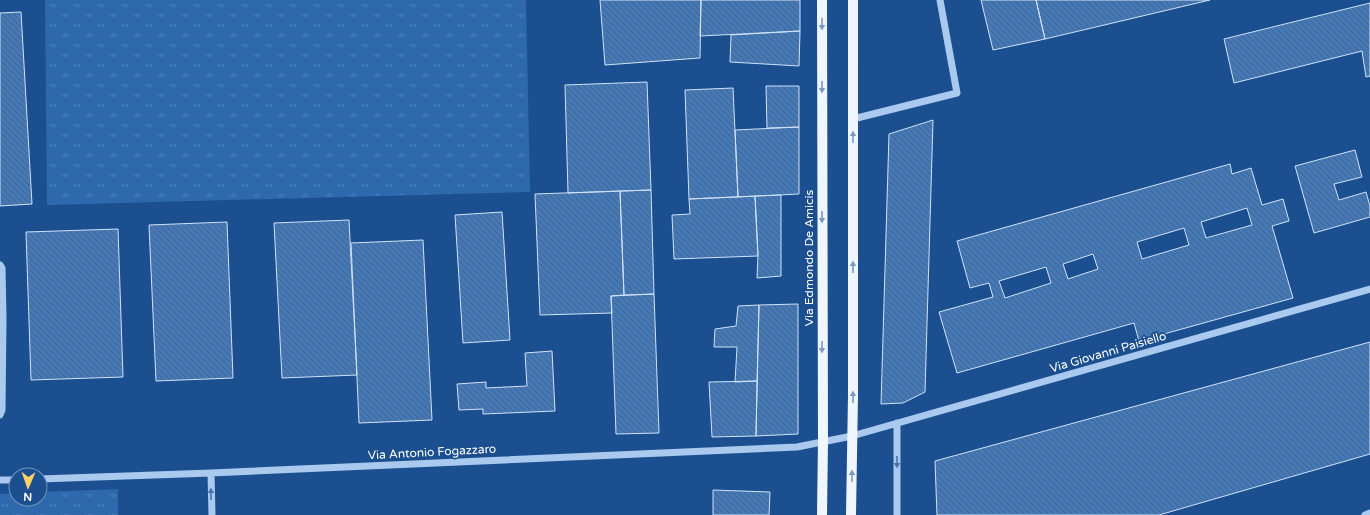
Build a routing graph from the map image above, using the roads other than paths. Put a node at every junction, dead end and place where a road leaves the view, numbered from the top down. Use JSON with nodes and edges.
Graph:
{"nodes":[{"id":1,"x":822,"y":0,"type":"edge"},
{"id":2,"x":853,"y":0,"type":"edge"},
{"id":3,"x":940,"y":0,"type":"edge"},
{"id":4,"x":853,"y":119,"type":"junction"},
{"id":5,"x":0,"y":265,"type":"edge"},
{"id":6,"x":1370,"y":289,"type":"edge"},
{"id":7,"x":1,"y":412,"type":"edge"},
{"id":8,"x":897,"y":423,"type":"junction"},
{"id":9,"x":852,"y":436,"type":"junction"},
{"id":10,"x":823,"y":441,"type":"junction"},
{"id":11,"x":211,"y":473,"type":"junction"},
{"id":12,"x":48,"y":479,"type":"edge"},
{"id":13,"x":1370,"y":513,"type":"edge"},
{"id":14,"x":212,"y":515,"type":"edge"},
{"id":15,"x":822,"y":515,"type":"edge"},
{"id":16,"x":851,"y":515,"type":"edge"},
{"id":17,"x":897,"y":515,"type":"edge"},
{"id":18,"x":1365,"y":515,"type":"edge"}],
"edges":[{"from":1,"to":10,"type":"main road","name":"Via Edmondo De Amicis","one_way":true},
{"from":2,"to":4,"type":"main road"},
{"from":3,"to":4,"type":"street"},
{"from":9,"to":4,"type":"main road","one_way":true},
{"from":5,"to":7,"type":"street"},
{"from":6,"to":8,"type":"street","name":"Via Giovanni Paisiello"},
{"from":8,"to":9,"type":"street","name":"Via Giovanni Paisiello"},
{"from":8,"to":17,"type":"street","one_way":true},
{"from":9,"to":10,"type":"street","name":"Via Antonio Fogazzaro"},
{"from":16,"to":9,"type":"main road","one_way":true},
{"from":10,"to":11,"type":"street","name":"Via Antonio Fogazzaro"},
{"from":10,"to":15,"type":"main road","name":"Via Edmondo De Amicis"},
{"from":11,"to":12,"type":"street","name":"Via Antonio Fogazzaro"},
{"from":14,"to":11,"type":"street","one_way":true},
{"from":13,"to":18,"type":"street"}]}
